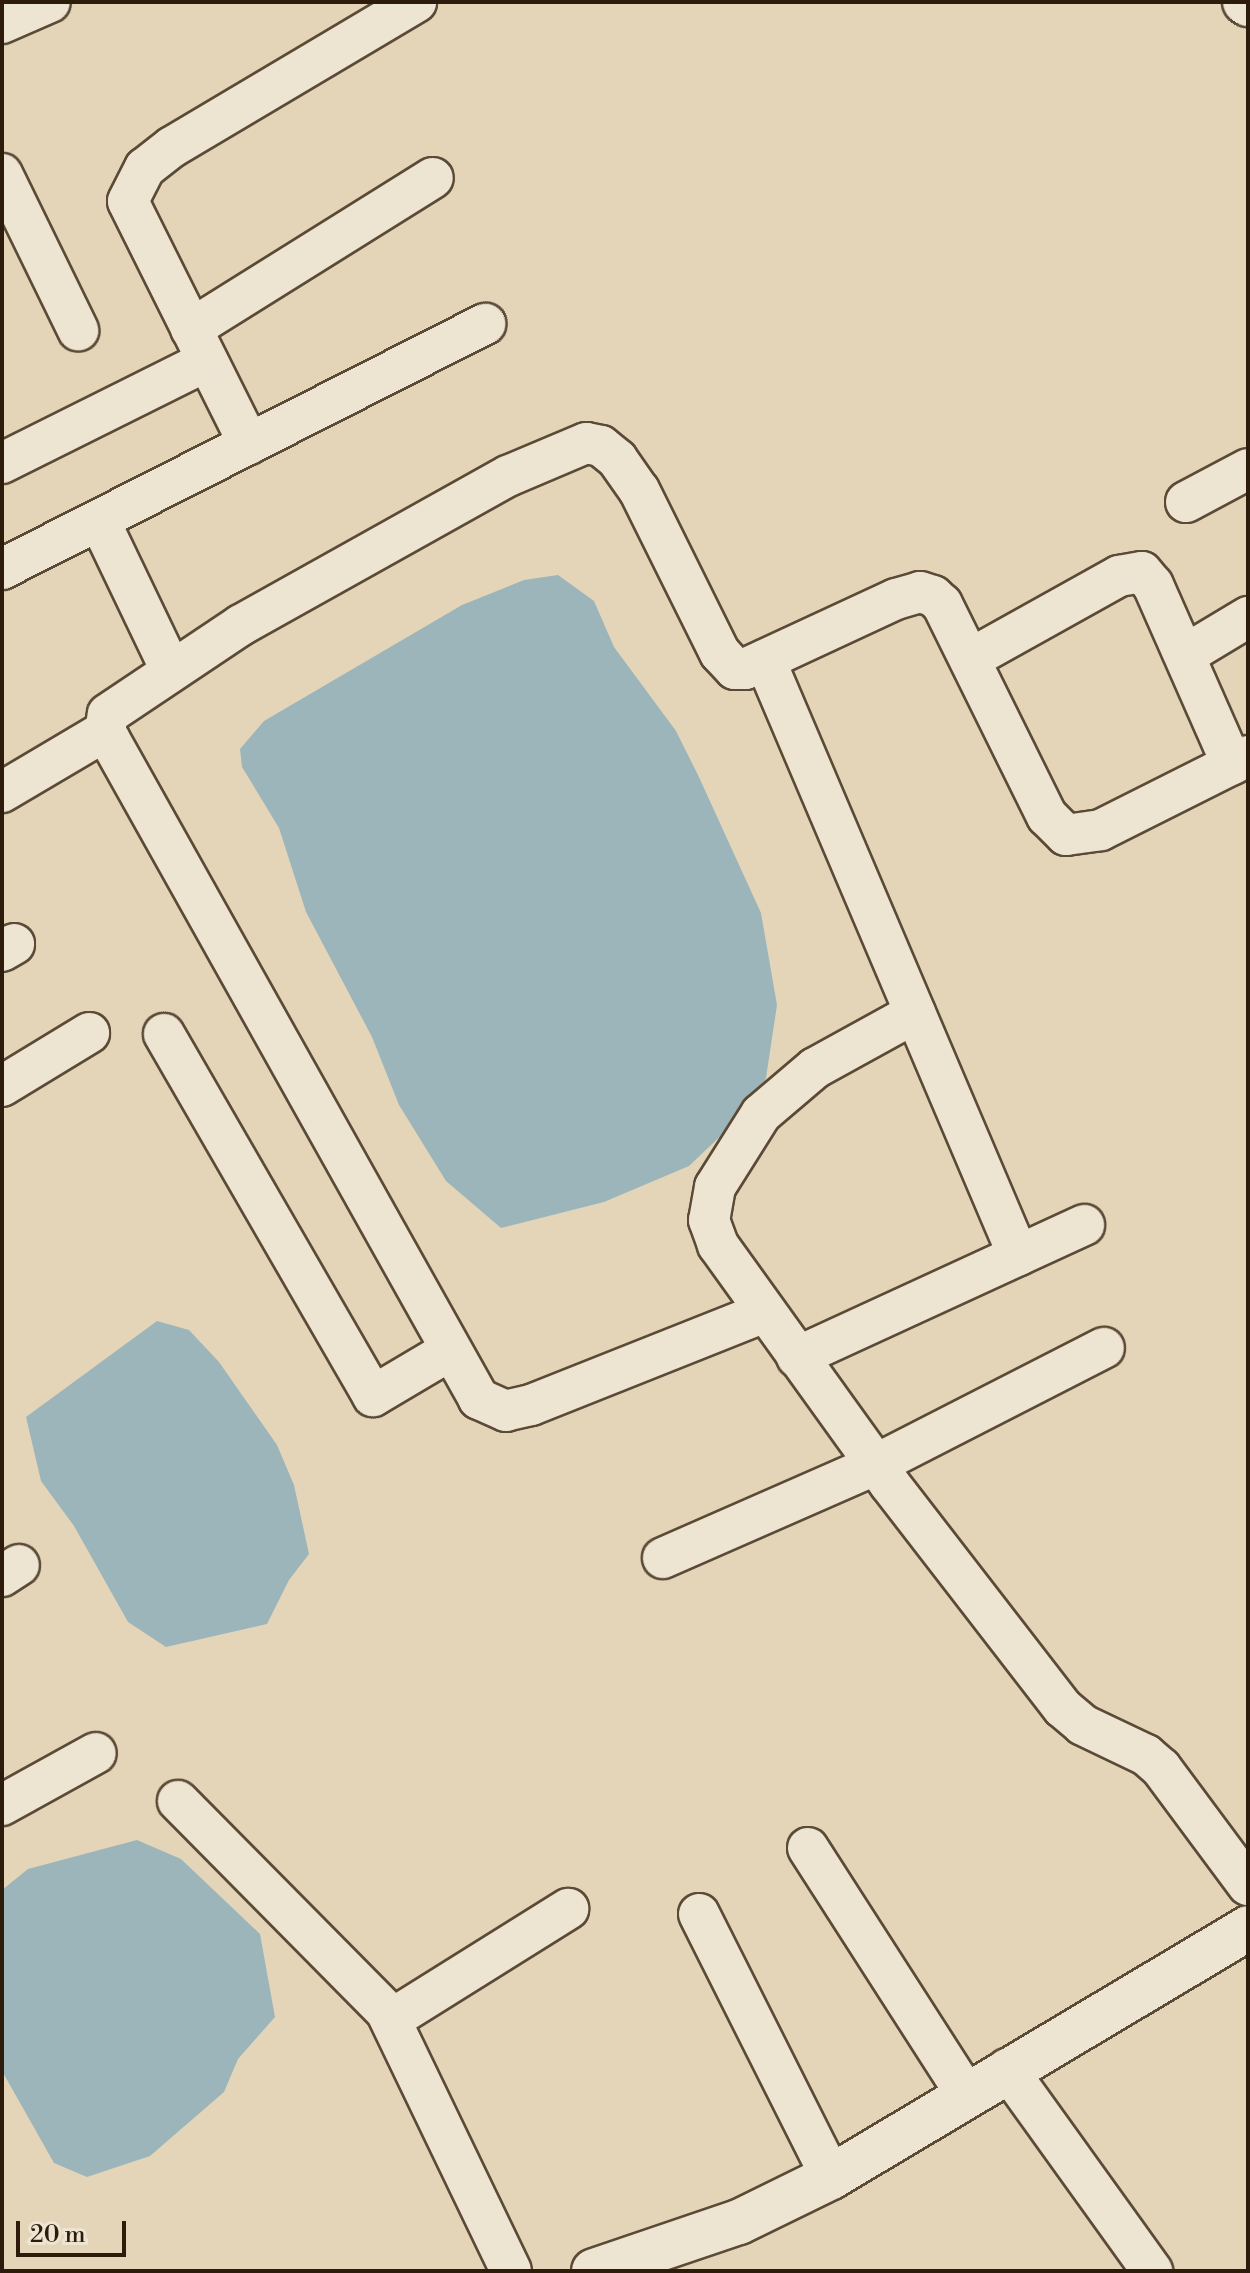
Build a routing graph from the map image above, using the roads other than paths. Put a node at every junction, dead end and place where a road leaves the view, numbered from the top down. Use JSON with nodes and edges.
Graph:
{"nodes":[{"id":1,"x":50,"y":2,"type":"edge"},
{"id":2,"x":416,"y":2,"type":"edge"},
{"id":3,"x":2,"y":23,"type":"edge"},
{"id":4,"x":2,"y":174,"type":"edge"},
{"id":5,"x":433,"y":178,"type":"dead end"},
{"id":6,"x":485,"y":324,"type":"dead end"},
{"id":7,"x":78,"y":330,"type":"dead end"},
{"id":8,"x":199,"y":345,"type":"junction"},
{"id":9,"x":249,"y":444,"type":"junction"},
{"id":10,"x":2,"y":463,"type":"edge"},
{"id":11,"x":1248,"y":469,"type":"edge"},
{"id":12,"x":1186,"y":502,"type":"dead end"},
{"id":13,"x":100,"y":522,"type":"junction"},
{"id":14,"x":2,"y":569,"type":"edge"},
{"id":15,"x":1248,"y":617,"type":"edge"},
{"id":16,"x":1185,"y":655,"type":"junction"},
{"id":17,"x":970,"y":659,"type":"junction"},
{"id":18,"x":765,"y":660,"type":"junction"},
{"id":19,"x":170,"y":668,"type":"junction"},
{"id":20,"x":105,"y":731,"type":"junction"},
{"id":21,"x":1240,"y":760,"type":"edge"},
{"id":22,"x":2,"y":792,"type":"edge"},
{"id":23,"x":915,"y":1013,"type":"junction"},
{"id":24,"x":89,"y":1033,"type":"dead end"},
{"id":25,"x":164,"y":1034,"type":"dead end"},
{"id":26,"x":2,"y":1086,"type":"edge"},
{"id":27,"x":1084,"y":1225,"type":"dead end"},
{"id":28,"x":1018,"y":1255,"type":"junction"},
{"id":29,"x":765,"y":1312,"type":"junction"},
{"id":30,"x":1104,"y":1348,"type":"dead end"},
{"id":31,"x":449,"y":1351,"type":"junction"},
{"id":32,"x":797,"y":1357,"type":"junction"},
{"id":33,"x":875,"y":1465,"type":"junction"},
{"id":34,"x":663,"y":1558,"type":"dead end"},
{"id":35,"x":96,"y":1753,"type":"dead end"},
{"id":36,"x":178,"y":1801,"type":"dead end"},
{"id":37,"x":2,"y":1805,"type":"edge"},
{"id":38,"x":808,"y":1848,"type":"dead end"},
{"id":39,"x":1248,"y":1885,"type":"edge"},
{"id":40,"x":568,"y":1909,"type":"dead end"},
{"id":41,"x":699,"y":1914,"type":"dead end"},
{"id":42,"x":1248,"y":1928,"type":"edge"},
{"id":43,"x":392,"y":2019,"type":"junction"},
{"id":44,"x":1007,"y":2069,"type":"junction"},
{"id":45,"x":967,"y":2096,"type":"junction"},
{"id":46,"x":831,"y":2177,"type":"junction"},
{"id":47,"x":1135,"y":2264,"type":"edge"},
{"id":48,"x":511,"y":2271,"type":"edge"},
{"id":49,"x":594,"y":2271,"type":"edge"}],
"edges":[{"from":1,"to":3,"type":"street"},
{"from":2,"to":8,"type":"street"},
{"from":4,"to":7,"type":"street"},
{"from":5,"to":8,"type":"street"},
{"from":6,"to":9,"type":"street"},
{"from":8,"to":9,"type":"street"},
{"from":8,"to":10,"type":"street"},
{"from":9,"to":13,"type":"street"},
{"from":11,"to":12,"type":"street"},
{"from":13,"to":14,"type":"street"},
{"from":13,"to":19,"type":"street"},
{"from":15,"to":16,"type":"street"},
{"from":16,"to":17,"type":"street"},
{"from":16,"to":21,"type":"street"},
{"from":17,"to":18,"type":"street"},
{"from":17,"to":21,"type":"street"},
{"from":18,"to":19,"type":"street"},
{"from":18,"to":23,"type":"street"},
{"from":19,"to":20,"type":"street"},
{"from":20,"to":22,"type":"street"},
{"from":20,"to":31,"type":"street"},
{"from":23,"to":28,"type":"street"},
{"from":23,"to":29,"type":"street"},
{"from":24,"to":26,"type":"street"},
{"from":25,"to":31,"type":"street"},
{"from":27,"to":28,"type":"street"},
{"from":28,"to":32,"type":"street"},
{"from":29,"to":31,"type":"street"},
{"from":29,"to":32,"type":"street"},
{"from":30,"to":33,"type":"street"},
{"from":32,"to":33,"type":"street"},
{"from":33,"to":34,"type":"street"},
{"from":33,"to":39,"type":"street"},
{"from":35,"to":37,"type":"street"},
{"from":36,"to":43,"type":"street"},
{"from":38,"to":45,"type":"street"},
{"from":40,"to":43,"type":"street"},
{"from":41,"to":46,"type":"street"},
{"from":42,"to":44,"type":"street"},
{"from":43,"to":48,"type":"street"},
{"from":44,"to":45,"type":"street"},
{"from":44,"to":47,"type":"street"},
{"from":45,"to":46,"type":"street"},
{"from":46,"to":49,"type":"street"}]}
